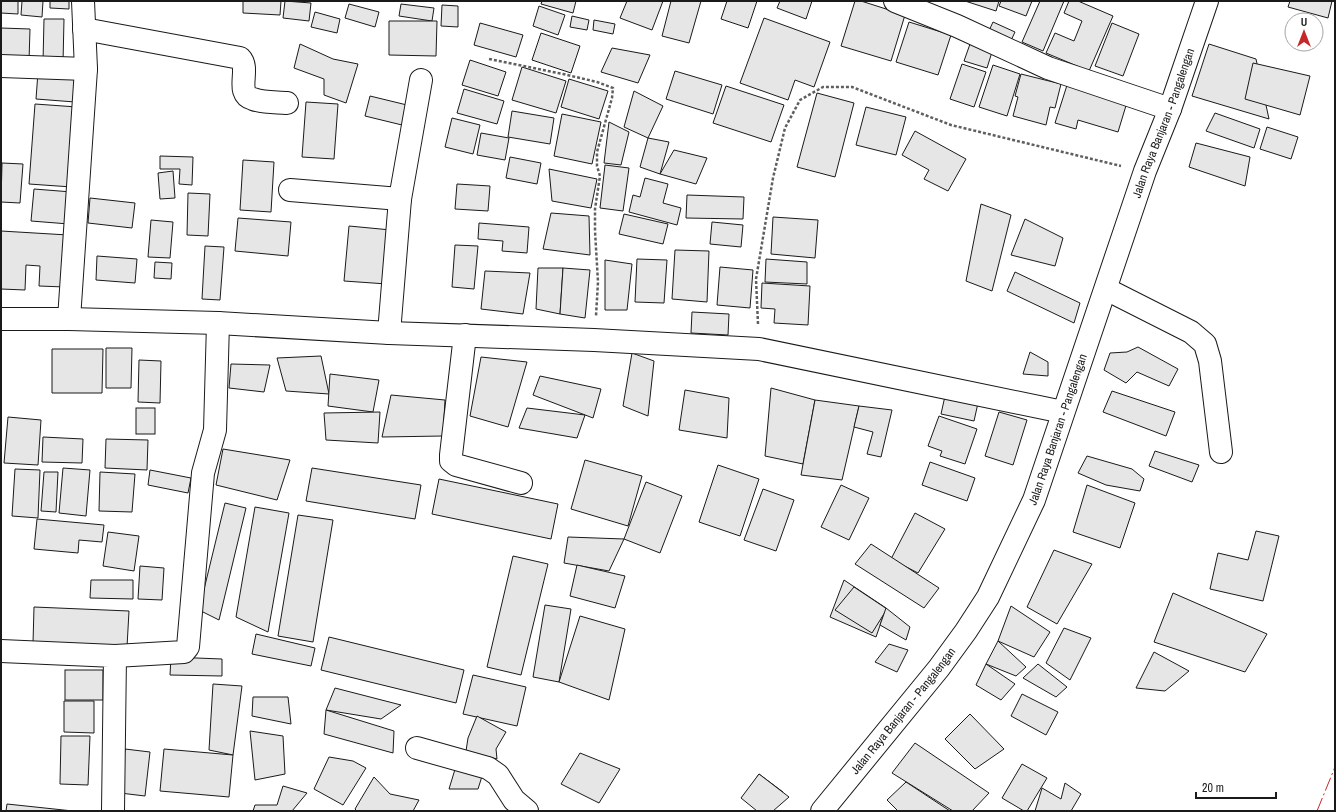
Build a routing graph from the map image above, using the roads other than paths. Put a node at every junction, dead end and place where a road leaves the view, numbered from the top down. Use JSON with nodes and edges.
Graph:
{"nodes":[{"id":1,"x":83,"y":1,"type":"edge"},
{"id":2,"x":895,"y":1,"type":"edge"},
{"id":3,"x":1207,"y":1,"type":"edge"},
{"id":4,"x":84,"y":29,"type":"junction"},
{"id":5,"x":1,"y":66,"type":"edge"},
{"id":6,"x":86,"y":69,"type":"junction"},
{"id":7,"x":421,"y":80,"type":"dead end"},
{"id":8,"x":287,"y":103,"type":"dead end"},
{"id":9,"x":1170,"y":109,"type":"junction"},
{"id":10,"x":290,"y":190,"type":"dead end"},
{"id":11,"x":400,"y":199,"type":"junction"},
{"id":12,"x":1106,"y":289,"type":"junction"},
{"id":13,"x":1,"y":319,"type":"edge"},
{"id":14,"x":69,"y":319,"type":"junction"},
{"id":15,"x":218,"y":323,"type":"junction"},
{"id":16,"x":389,"y":333,"type":"junction"},
{"id":17,"x":465,"y":335,"type":"junction"},
{"id":18,"x":1063,"y":412,"type":"junction"},
{"id":19,"x":1220,"y":452,"type":"dead end"},
{"id":20,"x":522,"y":483,"type":"dead end"},
{"id":21,"x":1,"y":651,"type":"edge"},
{"id":22,"x":115,"y":656,"type":"junction"},
{"id":23,"x":417,"y":748,"type":"dead end"},
{"id":24,"x":113,"y":811,"type":"edge"},
{"id":25,"x":527,"y":811,"type":"edge"},
{"id":26,"x":822,"y":811,"type":"edge"}],
"edges":[{"from":1,"to":4,"type":"street"},
{"from":2,"to":9,"type":"street"},
{"from":3,"to":9,"type":"street","name":"Jalan Raya Banjaran - Pangalengan"},
{"from":4,"to":6,"type":"street"},
{"from":4,"to":8,"type":"street"},
{"from":5,"to":6,"type":"street"},
{"from":6,"to":14,"type":"street"},
{"from":7,"to":11,"type":"street"},
{"from":9,"to":12,"type":"street","name":"Jalan Raya Banjaran - Pangalengan"},
{"from":10,"to":11,"type":"street"},
{"from":11,"to":16,"type":"street"},
{"from":12,"to":18,"type":"street","name":"Jalan Raya Banjaran - Pangalengan"},
{"from":12,"to":19,"type":"street"},
{"from":13,"to":14,"type":"street"},
{"from":14,"to":15,"type":"street"},
{"from":15,"to":16,"type":"street"},
{"from":15,"to":22,"type":"street"},
{"from":16,"to":17,"type":"street"},
{"from":17,"to":18,"type":"street"},
{"from":17,"to":20,"type":"street"},
{"from":18,"to":26,"type":"street","name":"Jalan Raya Banjaran - Pangalengan"},
{"from":21,"to":22,"type":"street"},
{"from":22,"to":24,"type":"street"},
{"from":23,"to":25,"type":"street"}]}
